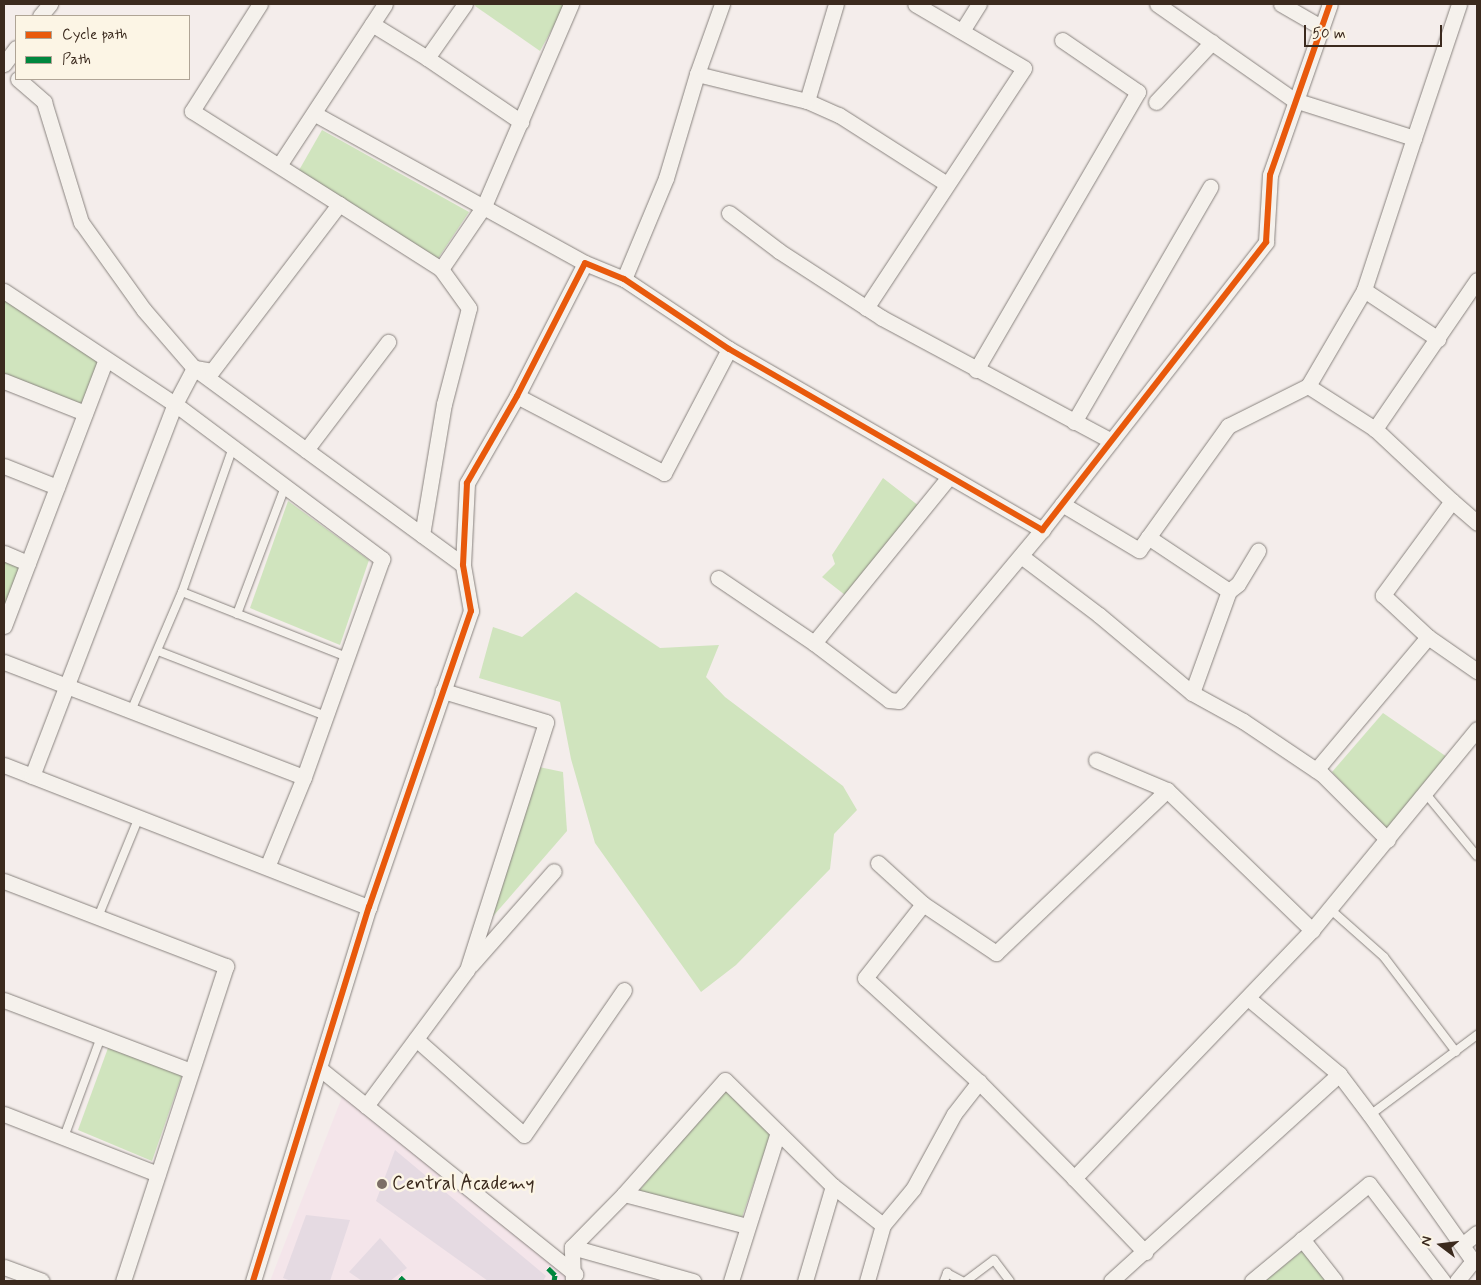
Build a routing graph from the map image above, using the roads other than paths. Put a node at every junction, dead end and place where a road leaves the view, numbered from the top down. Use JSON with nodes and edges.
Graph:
{"nodes":[{"id":1,"x":50,"y":4,"type":"edge"},
{"id":2,"x":260,"y":4,"type":"edge"},
{"id":3,"x":385,"y":4,"type":"edge"},
{"id":4,"x":465,"y":4,"type":"edge"},
{"id":5,"x":571,"y":4,"type":"edge"},
{"id":6,"x":722,"y":4,"type":"edge"},
{"id":7,"x":836,"y":4,"type":"edge"},
{"id":8,"x":915,"y":4,"type":"edge"},
{"id":9,"x":979,"y":4,"type":"edge"},
{"id":10,"x":1157,"y":4,"type":"edge"},
{"id":11,"x":1281,"y":4,"type":"edge"},
{"id":12,"x":1330,"y":4,"type":"edge"},
{"id":13,"x":1459,"y":4,"type":"edge"},
{"id":14,"x":41,"y":15,"type":"edge"},
{"id":15,"x":372,"y":24,"type":"junction"},
{"id":16,"x":1321,"y":27,"type":"junction"},
{"id":17,"x":962,"y":31,"type":"junction"},
{"id":18,"x":1062,"y":40,"type":"dead end"},
{"id":19,"x":1212,"y":42,"type":"junction"},
{"id":20,"x":15,"y":49,"type":"edge"},
{"id":21,"x":427,"y":58,"type":"junction"},
{"id":22,"x":4,"y":65,"type":"edge"},
{"id":23,"x":697,"y":74,"type":"junction"},
{"id":24,"x":15,"y":76,"type":"edge"},
{"id":25,"x":19,"y":80,"type":"edge"},
{"id":26,"x":1294,"y":100,"type":"junction"},
{"id":27,"x":807,"y":101,"type":"junction"},
{"id":28,"x":1156,"y":102,"type":"dead end"},
{"id":29,"x":315,"y":114,"type":"junction"},
{"id":30,"x":521,"y":122,"type":"junction"},
{"id":31,"x":1414,"y":138,"type":"junction"},
{"id":32,"x":280,"y":164,"type":"junction"},
{"id":33,"x":947,"y":184,"type":"junction"},
{"id":34,"x":1210,"y":187,"type":"dead end"},
{"id":35,"x":340,"y":204,"type":"junction"},
{"id":36,"x":484,"y":206,"type":"junction"},
{"id":37,"x":729,"y":213,"type":"dead end"},
{"id":38,"x":585,"y":263,"type":"junction"},
{"id":39,"x":442,"y":269,"type":"junction"},
{"id":40,"x":624,"y":279,"type":"junction"},
{"id":41,"x":1477,"y":280,"type":"edge"},
{"id":42,"x":1364,"y":290,"type":"junction"},
{"id":43,"x":4,"y":292,"type":"edge"},
{"id":44,"x":866,"y":308,"type":"junction"},
{"id":45,"x":1438,"y":339,"type":"junction"},
{"id":46,"x":388,"y":342,"type":"dead end"},
{"id":47,"x":729,"y":349,"type":"junction"},
{"id":48,"x":105,"y":361,"type":"junction"},
{"id":49,"x":194,"y":368,"type":"junction"},
{"id":50,"x":976,"y":370,"type":"junction"},
{"id":51,"x":4,"y":381,"type":"edge"},
{"id":52,"x":1308,"y":386,"type":"junction"},
{"id":53,"x":517,"y":396,"type":"junction"},
{"id":54,"x":175,"y":404,"type":"junction"},
{"id":55,"x":85,"y":413,"type":"junction"},
{"id":56,"x":1074,"y":422,"type":"junction"},
{"id":57,"x":1375,"y":429,"type":"junction"},
{"id":58,"x":1111,"y":441,"type":"junction"},
{"id":59,"x":233,"y":448,"type":"junction"},
{"id":60,"x":306,"y":450,"type":"junction"},
{"id":61,"x":4,"y":466,"type":"edge"},
{"id":62,"x":948,"y":478,"type":"junction"},
{"id":63,"x":57,"y":487,"type":"junction"},
{"id":64,"x":285,"y":487,"type":"junction"},
{"id":65,"x":1452,"y":501,"type":"junction"},
{"id":66,"x":1062,"y":504,"type":"junction"},
{"id":67,"x":1477,"y":523,"type":"edge"},
{"id":68,"x":1042,"y":530,"type":"junction"},
{"id":69,"x":422,"y":535,"type":"junction"},
{"id":70,"x":1148,"y":537,"type":"junction"},
{"id":71,"x":1258,"y":551,"type":"dead end"},
{"id":72,"x":4,"y":553,"type":"edge"},
{"id":73,"x":1021,"y":556,"type":"junction"},
{"id":74,"x":28,"y":563,"type":"junction"},
{"id":75,"x":463,"y":565,"type":"junction"},
{"id":76,"x":718,"y":578,"type":"dead end"},
{"id":77,"x":1229,"y":591,"type":"junction"},
{"id":78,"x":182,"y":592,"type":"junction"},
{"id":79,"x":237,"y":614,"type":"junction"},
{"id":80,"x":4,"y":626,"type":"edge"},
{"id":81,"x":1428,"y":637,"type":"junction"},
{"id":82,"x":814,"y":643,"type":"junction"},
{"id":83,"x":158,"y":651,"type":"junction"},
{"id":84,"x":347,"y":657,"type":"junction"},
{"id":85,"x":4,"y":662,"type":"edge"},
{"id":86,"x":1477,"y":671,"type":"edge"},
{"id":87,"x":67,"y":686,"type":"junction"},
{"id":88,"x":443,"y":691,"type":"junction"},
{"id":89,"x":1192,"y":693,"type":"junction"},
{"id":90,"x":132,"y":711,"type":"junction"},
{"id":91,"x":326,"y":716,"type":"junction"},
{"id":92,"x":1477,"y":729,"type":"edge"},
{"id":93,"x":1096,"y":760,"type":"dead end"},
{"id":94,"x":4,"y":765,"type":"edge"},
{"id":95,"x":1316,"y":770,"type":"junction"},
{"id":96,"x":32,"y":776,"type":"junction"},
{"id":97,"x":304,"y":777,"type":"junction"},
{"id":98,"x":1168,"y":790,"type":"junction"},
{"id":99,"x":1426,"y":794,"type":"junction"},
{"id":100,"x":138,"y":817,"type":"junction"},
{"id":101,"x":1388,"y":840,"type":"junction"},
{"id":102,"x":1477,"y":856,"type":"edge"},
{"id":103,"x":878,"y":863,"type":"dead end"},
{"id":104,"x":267,"y":867,"type":"junction"},
{"id":105,"x":554,"y":871,"type":"dead end"},
{"id":106,"x":4,"y":881,"type":"edge"},
{"id":107,"x":923,"y":904,"type":"junction"},
{"id":108,"x":369,"y":907,"type":"junction"},
{"id":109,"x":1330,"y":909,"type":"junction"},
{"id":110,"x":98,"y":917,"type":"junction"},
{"id":111,"x":1312,"y":930,"type":"junction"},
{"id":112,"x":466,"y":970,"type":"junction"},
{"id":113,"x":624,"y":990,"type":"dead end"},
{"id":114,"x":1248,"y":998,"type":"junction"},
{"id":115,"x":4,"y":1000,"type":"edge"},
{"id":116,"x":1477,"y":1035,"type":"edge"},
{"id":117,"x":101,"y":1037,"type":"junction"},
{"id":118,"x":416,"y":1039,"type":"junction"},
{"id":119,"x":1456,"y":1052,"type":"junction"},
{"id":120,"x":319,"y":1068,"type":"junction"},
{"id":121,"x":191,"y":1071,"type":"junction"},
{"id":122,"x":1339,"y":1074,"type":"junction"},
{"id":123,"x":979,"y":1082,"type":"junction"},
{"id":124,"x":366,"y":1106,"type":"junction"},
{"id":125,"x":4,"y":1114,"type":"edge"},
{"id":126,"x":1370,"y":1115,"type":"junction"},
{"id":127,"x":778,"y":1132,"type":"junction"},
{"id":128,"x":64,"y":1137,"type":"junction"},
{"id":129,"x":158,"y":1174,"type":"junction"},
{"id":130,"x":1074,"y":1178,"type":"junction"},
{"id":131,"x":833,"y":1186,"type":"junction"},
{"id":132,"x":624,"y":1194,"type":"junction"},
{"id":133,"x":883,"y":1225,"type":"junction"},
{"id":134,"x":747,"y":1226,"type":"junction"},
{"id":135,"x":1477,"y":1233,"type":"edge"},
{"id":136,"x":1302,"y":1240,"type":"junction"},
{"id":137,"x":1462,"y":1245,"type":"junction"},
{"id":138,"x":572,"y":1247,"type":"junction"},
{"id":139,"x":1145,"y":1252,"type":"junction"},
{"id":140,"x":4,"y":1267,"type":"edge"},
{"id":141,"x":668,"y":1277,"type":"edge"},
{"id":142,"x":574,"y":1278,"type":"edge"},
{"id":143,"x":42,"y":1281,"type":"edge"},
{"id":144,"x":123,"y":1281,"type":"edge"},
{"id":145,"x":253,"y":1281,"type":"edge"},
{"id":146,"x":693,"y":1281,"type":"edge"},
{"id":147,"x":731,"y":1281,"type":"edge"},
{"id":148,"x":805,"y":1281,"type":"edge"},
{"id":149,"x":867,"y":1281,"type":"edge"},
{"id":150,"x":944,"y":1281,"type":"edge"},
{"id":151,"x":962,"y":1281,"type":"edge"},
{"id":152,"x":966,"y":1281,"type":"edge"},
{"id":153,"x":1010,"y":1281,"type":"edge"},
{"id":154,"x":1111,"y":1281,"type":"edge"},
{"id":155,"x":1252,"y":1281,"type":"edge"},
{"id":156,"x":1335,"y":1281,"type":"edge"},
{"id":157,"x":1443,"y":1281,"type":"edge"},
{"id":158,"x":1456,"y":1281,"type":"edge"}],
"edges":[{"from":1,"to":14,"type":"street"},
{"from":2,"to":32,"type":"street"},
{"from":3,"to":15,"type":"street"},
{"from":4,"to":21,"type":"street"},
{"from":5,"to":30,"type":"street"},
{"from":6,"to":23,"type":"street"},
{"from":7,"to":27,"type":"street"},
{"from":8,"to":17,"type":"street"},
{"from":9,"to":17,"type":"street"},
{"from":10,"to":19,"type":"street"},
{"from":11,"to":16,"type":"street"},
{"from":12,"to":16,"type":"street"},
{"from":13,"to":31,"type":"street"},
{"from":15,"to":21,"type":"street"},
{"from":15,"to":29,"type":"street"},
{"from":16,"to":26,"type":"street"},
{"from":17,"to":33,"type":"street"},
{"from":18,"to":50,"type":"street"},
{"from":19,"to":26,"type":"street"},
{"from":19,"to":28,"type":"street"},
{"from":20,"to":22,"type":"street"},
{"from":21,"to":30,"type":"street"},
{"from":22,"to":24,"type":"street"},
{"from":23,"to":27,"type":"street"},
{"from":23,"to":40,"type":"street"},
{"from":25,"to":49,"type":"street"},
{"from":26,"to":31,"type":"street"},
{"from":26,"to":58,"type":"street"},
{"from":27,"to":33,"type":"street"},
{"from":29,"to":32,"type":"street"},
{"from":29,"to":36,"type":"street"},
{"from":30,"to":36,"type":"street"},
{"from":31,"to":42,"type":"street"},
{"from":32,"to":35,"type":"street"},
{"from":33,"to":44,"type":"street"},
{"from":34,"to":56,"type":"street"},
{"from":35,"to":39,"type":"street"},
{"from":35,"to":49,"type":"street"},
{"from":36,"to":38,"type":"street"},
{"from":36,"to":39,"type":"street"},
{"from":37,"to":44,"type":"street"},
{"from":38,"to":40,"type":"street"},
{"from":38,"to":53,"type":"street"},
{"from":39,"to":69,"type":"street"},
{"from":40,"to":47,"type":"street"},
{"from":41,"to":45,"type":"street"},
{"from":42,"to":45,"type":"street"},
{"from":42,"to":52,"type":"street"},
{"from":43,"to":48,"type":"street"},
{"from":44,"to":50,"type":"street"},
{"from":45,"to":57,"type":"street"},
{"from":46,"to":60,"type":"street"},
{"from":47,"to":53,"type":"street"},
{"from":47,"to":62,"type":"street"},
{"from":48,"to":54,"type":"street"},
{"from":48,"to":55,"type":"street"},
{"from":49,"to":54,"type":"street"},
{"from":49,"to":60,"type":"street"},
{"from":50,"to":56,"type":"street"},
{"from":51,"to":55,"type":"street"},
{"from":52,"to":57,"type":"street"},
{"from":52,"to":70,"type":"street"},
{"from":53,"to":75,"type":"street"},
{"from":54,"to":59,"type":"street"},
{"from":54,"to":87,"type":"street"},
{"from":55,"to":63,"type":"street"},
{"from":56,"to":58,"type":"street"},
{"from":57,"to":65,"type":"street"},
{"from":58,"to":66,"type":"street"},
{"from":59,"to":64,"type":"street"},
{"from":59,"to":78,"type":"lane"},
{"from":60,"to":69,"type":"street"},
{"from":61,"to":63,"type":"street"},
{"from":62,"to":68,"type":"street"},
{"from":62,"to":82,"type":"street"},
{"from":63,"to":74,"type":"street"},
{"from":64,"to":79,"type":"lane"},
{"from":64,"to":84,"type":"street"},
{"from":65,"to":67,"type":"street"},
{"from":65,"to":81,"type":"street"},
{"from":66,"to":68,"type":"street"},
{"from":66,"to":70,"type":"street"},
{"from":68,"to":73,"type":"street"},
{"from":69,"to":75,"type":"street"},
{"from":70,"to":77,"type":"street"},
{"from":71,"to":77,"type":"street"},
{"from":72,"to":74,"type":"street"},
{"from":73,"to":82,"type":"street"},
{"from":73,"to":89,"type":"street"},
{"from":74,"to":80,"type":"street"},
{"from":75,"to":88,"type":"street"},
{"from":76,"to":82,"type":"street"},
{"from":77,"to":89,"type":"street"},
{"from":78,"to":79,"type":"lane"},
{"from":78,"to":83,"type":"lane"},
{"from":79,"to":84,"type":"lane"},
{"from":81,"to":86,"type":"street"},
{"from":81,"to":95,"type":"street"},
{"from":83,"to":90,"type":"lane"},
{"from":83,"to":91,"type":"lane"},
{"from":84,"to":91,"type":"street"},
{"from":85,"to":87,"type":"street"},
{"from":87,"to":90,"type":"street"},
{"from":87,"to":96,"type":"street"},
{"from":88,"to":108,"type":"street"},
{"from":88,"to":112,"type":"street"},
{"from":89,"to":95,"type":"street"},
{"from":90,"to":97,"type":"street"},
{"from":91,"to":97,"type":"street"},
{"from":92,"to":99,"type":"street"},
{"from":93,"to":98,"type":"street"},
{"from":94,"to":96,"type":"street"},
{"from":95,"to":101,"type":"street"},
{"from":96,"to":100,"type":"street"},
{"from":97,"to":104,"type":"street"},
{"from":98,"to":107,"type":"street"},
{"from":98,"to":111,"type":"street"},
{"from":99,"to":101,"type":"street"},
{"from":99,"to":102,"type":"lane"},
{"from":100,"to":104,"type":"street"},
{"from":100,"to":110,"type":"lane"},
{"from":101,"to":109,"type":"street"},
{"from":103,"to":107,"type":"street"},
{"from":104,"to":108,"type":"street"},
{"from":105,"to":112,"type":"street"},
{"from":106,"to":110,"type":"street"},
{"from":107,"to":123,"type":"street"},
{"from":108,"to":120,"type":"street"},
{"from":109,"to":111,"type":"street"},
{"from":109,"to":119,"type":"lane"},
{"from":110,"to":121,"type":"street"},
{"from":111,"to":114,"type":"street"},
{"from":112,"to":118,"type":"street"},
{"from":113,"to":118,"type":"street"},
{"from":114,"to":122,"type":"street"},
{"from":114,"to":130,"type":"street"},
{"from":115,"to":117,"type":"street"},
{"from":116,"to":119,"type":"lane"},
{"from":117,"to":121,"type":"street"},
{"from":117,"to":128,"type":"lane"},
{"from":118,"to":124,"type":"street"},
{"from":119,"to":126,"type":"lane"},
{"from":120,"to":124,"type":"street"},
{"from":120,"to":145,"type":"street"},
{"from":121,"to":129,"type":"street"},
{"from":122,"to":126,"type":"street"},
{"from":122,"to":139,"type":"street"},
{"from":123,"to":130,"type":"street"},
{"from":123,"to":133,"type":"street"},
{"from":124,"to":142,"type":"street"},
{"from":125,"to":128,"type":"street"},
{"from":126,"to":137,"type":"street"},
{"from":127,"to":131,"type":"street"},
{"from":127,"to":132,"type":"street"},
{"from":127,"to":134,"type":"street"},
{"from":128,"to":129,"type":"street"},
{"from":129,"to":144,"type":"street"},
{"from":130,"to":139,"type":"street"},
{"from":131,"to":133,"type":"street"},
{"from":131,"to":148,"type":"street"},
{"from":132,"to":134,"type":"street"},
{"from":132,"to":138,"type":"street"},
{"from":133,"to":149,"type":"street"},
{"from":134,"to":147,"type":"street"},
{"from":135,"to":137,"type":"street"},
{"from":136,"to":155,"type":"street"},
{"from":136,"to":156,"type":"street"},
{"from":136,"to":157,"type":"street"},
{"from":137,"to":158,"type":"street"},
{"from":138,"to":141,"type":"street"},
{"from":138,"to":142,"type":"street"},
{"from":139,"to":154,"type":"street"},
{"from":140,"to":143,"type":"street"},
{"from":141,"to":146,"type":"street"},
{"from":150,"to":151,"type":"lane"},
{"from":152,"to":153,"type":"lane"}]}
